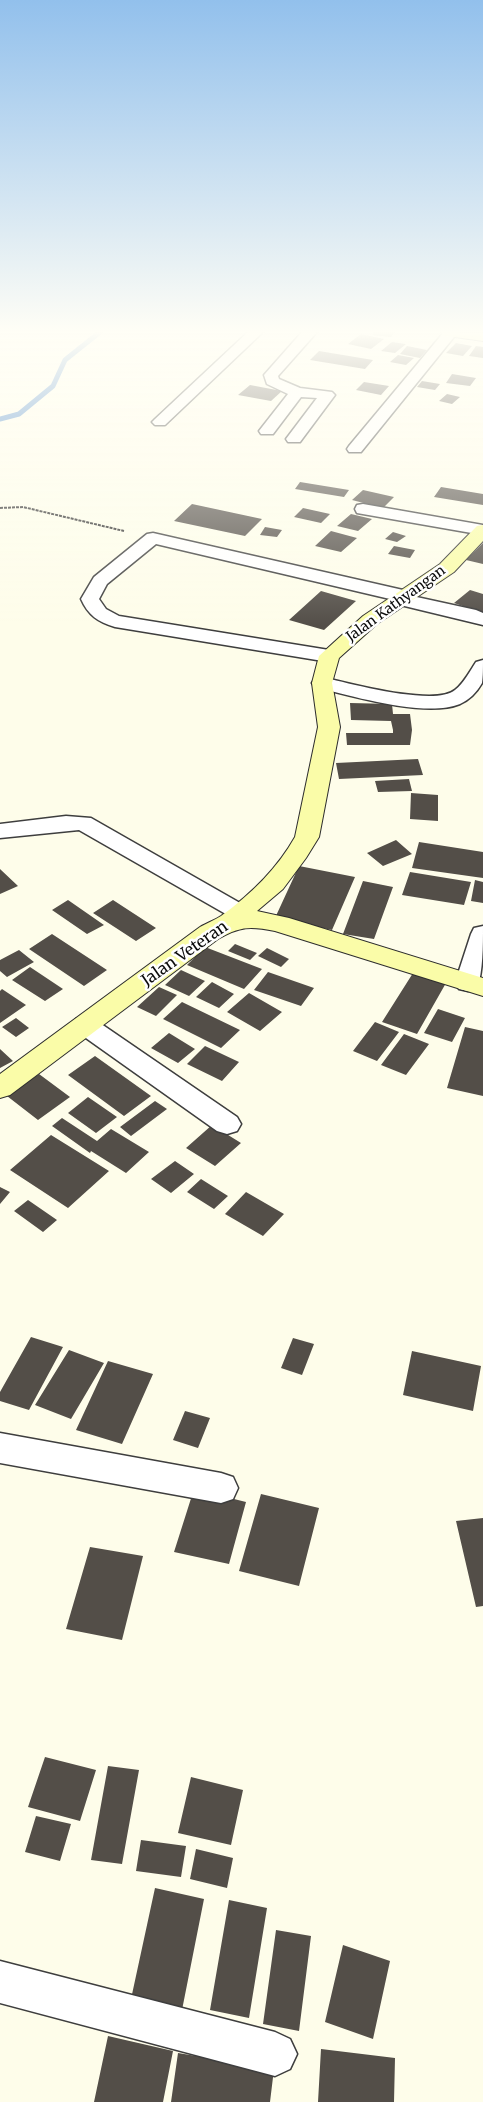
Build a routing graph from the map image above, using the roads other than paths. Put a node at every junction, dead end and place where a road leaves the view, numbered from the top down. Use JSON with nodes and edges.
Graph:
{"nodes":[{"id":1,"x":300,"y":430,"type":"edge"},
{"id":2,"x":370,"y":430,"type":"edge"},
{"id":3,"x":294,"y":438,"type":"dead end"},
{"id":4,"x":355,"y":449,"type":"dead end"},
{"id":5,"x":363,"y":509,"type":"dead end"},
{"id":6,"x":483,"y":530,"type":"edge"},
{"id":7,"x":401,"y":598,"type":"junction"},
{"id":8,"x":483,"y":619,"type":"edge"},
{"id":9,"x":329,"y":656,"type":"junction"},
{"id":10,"x":483,"y":666,"type":"edge"},
{"id":11,"x":322,"y":683,"type":"junction"},
{"id":12,"x":0,"y":831,"type":"edge"},
{"id":13,"x":234,"y":916,"type":"junction"},
{"id":14,"x":483,"y":934,"type":"edge"},
{"id":15,"x":475,"y":985,"type":"edge"},
{"id":16,"x":85,"y":1026,"type":"junction"},
{"id":17,"x":0,"y":1088,"type":"edge"},
{"id":18,"x":227,"y":1124,"type":"dead end"},
{"id":19,"x":0,"y":1448,"type":"edge"},
{"id":20,"x":221,"y":1488,"type":"dead end"},
{"id":21,"x":0,"y":1982,"type":"edge"},
{"id":22,"x":275,"y":2054,"type":"dead end"}],
"edges":[{"from":1,"to":3,"type":"street"},
{"from":2,"to":4,"type":"street"},
{"from":5,"to":6,"type":"street"},
{"from":6,"to":7,"type":"street","name":"Jalan Kathyangan"},
{"from":7,"to":8,"type":"street"},
{"from":7,"to":9,"type":"street","name":"Jalan Kathyangan"},
{"from":7,"to":9,"type":"street"},
{"from":9,"to":11,"type":"street"},
{"from":10,"to":11,"type":"street"},
{"from":11,"to":13,"type":"street"},
{"from":12,"to":13,"type":"street"},
{"from":13,"to":15,"type":"street","name":"Jalan Veteran"},
{"from":13,"to":16,"type":"street","name":"Jalan Veteran"},
{"from":14,"to":15,"type":"street"},
{"from":16,"to":17,"type":"street","name":"Jalan Veteran"},
{"from":16,"to":18,"type":"street"},
{"from":19,"to":20,"type":"street"},
{"from":21,"to":22,"type":"street"}]}
